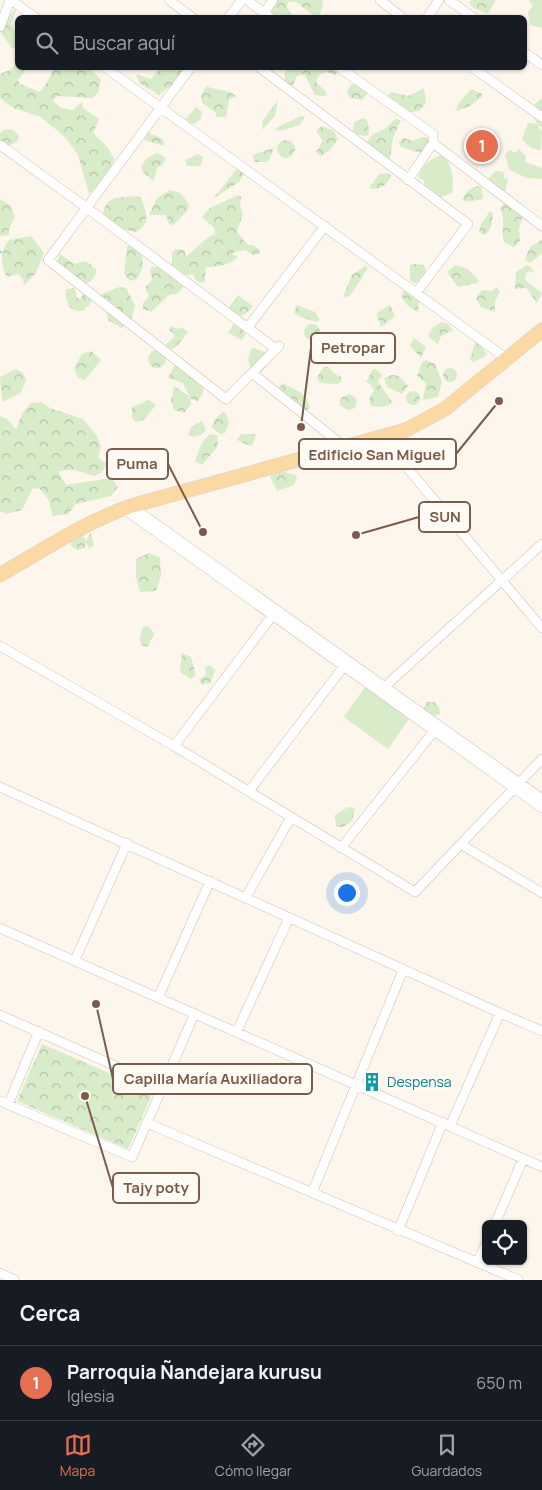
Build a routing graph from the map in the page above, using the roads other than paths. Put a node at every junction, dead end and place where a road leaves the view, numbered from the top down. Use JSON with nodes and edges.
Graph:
{"nodes":[{"id":1,"x":10,"y":0,"type":"edge"},
{"id":2,"x":169,"y":0,"type":"edge"},
{"id":3,"x":242,"y":0,"type":"edge"},
{"id":4,"x":247,"y":0,"type":"edge"},
{"id":5,"x":273,"y":0,"type":"edge"},
{"id":6,"x":439,"y":0,"type":"edge"},
{"id":7,"x":449,"y":0,"type":"edge"},
{"id":8,"x":383,"y":1,"type":"edge"},
{"id":9,"x":32,"y":15,"type":"edge"},
{"id":10,"x":189,"y":15,"type":"edge"},
{"id":11,"x":230,"y":15,"type":"edge"},
{"id":12,"x":268,"y":15,"type":"edge"},
{"id":13,"x":400,"y":15,"type":"edge"},
{"id":14,"x":429,"y":15,"type":"edge"},
{"id":15,"x":470,"y":15,"type":"edge"},
{"id":16,"x":0,"y":27,"type":"edge"},
{"id":17,"x":527,"y":54,"type":"edge"},
{"id":18,"x":542,"y":65,"type":"edge"},
{"id":19,"x":109,"y":70,"type":"edge"},
{"id":20,"x":189,"y":70,"type":"edge"},
{"id":21,"x":263,"y":70,"type":"edge"},
{"id":22,"x":343,"y":70,"type":"edge"},
{"id":23,"x":475,"y":70,"type":"edge"},
{"id":24,"x":161,"y":107,"type":"junction"},
{"id":25,"x":542,"y":117,"type":"edge"},
{"id":26,"x":434,"y":143,"type":"junction"},
{"id":27,"x":0,"y":146,"type":"edge"},
{"id":28,"x":408,"y":180,"type":"junction"},
{"id":29,"x":87,"y":208,"type":"junction"},
{"id":30,"x":325,"y":226,"type":"junction"},
{"id":31,"x":542,"y":226,"type":"edge"},
{"id":32,"x":416,"y":293,"type":"junction"},
{"id":33,"x":248,"y":326,"type":"junction"},
{"id":34,"x":542,"y":330,"type":"edge"},
{"id":35,"x":507,"y":359,"type":"junction"},
{"id":36,"x":252,"y":373,"type":"junction"},
{"id":37,"x":382,"y":438,"type":"junction"},
{"id":38,"x":346,"y":448,"type":"junction"},
{"id":39,"x":128,"y":508,"type":"junction"},
{"id":40,"x":542,"y":544,"type":"edge"},
{"id":41,"x":0,"y":575,"type":"edge"},
{"id":42,"x":502,"y":580,"type":"junction"},
{"id":43,"x":275,"y":612,"type":"junction"},
{"id":44,"x":542,"y":628,"type":"edge"},
{"id":45,"x":0,"y":646,"type":"edge"},
{"id":46,"x":346,"y":663,"type":"junction"},
{"id":47,"x":382,"y":689,"type":"junction"},
{"id":48,"x":436,"y":728,"type":"junction"},
{"id":49,"x":174,"y":746,"type":"junction"},
{"id":50,"x":542,"y":759,"type":"edge"},
{"id":51,"x":542,"y":767,"type":"edge"},
{"id":52,"x":519,"y":785,"type":"junction"},
{"id":53,"x":0,"y":787,"type":"edge"},
{"id":54,"x":249,"y":791,"type":"junction"},
{"id":55,"x":542,"y":799,"type":"edge"},
{"id":56,"x":542,"y":808,"type":"edge"},
{"id":57,"x":291,"y":817,"type":"junction"},
{"id":58,"x":127,"y":843,"type":"junction"},
{"id":59,"x":462,"y":845,"type":"junction"},
{"id":60,"x":342,"y":848,"type":"junction"},
{"id":61,"x":210,"y":881,"type":"junction"},
{"id":62,"x":542,"y":893,"type":"edge"},
{"id":63,"x":246,"y":897,"type":"junction"},
{"id":64,"x":289,"y":918,"type":"junction"},
{"id":65,"x":0,"y":928,"type":"edge"},
{"id":66,"x":75,"y":960,"type":"junction"},
{"id":67,"x":403,"y":970,"type":"junction"},
{"id":68,"x":158,"y":998,"type":"junction"},
{"id":69,"x":500,"y":1013,"type":"junction"},
{"id":70,"x":0,"y":1015,"type":"edge"},
{"id":71,"x":194,"y":1015,"type":"junction"},
{"id":72,"x":39,"y":1031,"type":"junction"},
{"id":73,"x":236,"y":1031,"type":"junction"},
{"id":74,"x":542,"y":1031,"type":"edge"},
{"id":75,"x":357,"y":1084,"type":"junction"},
{"id":76,"x":163,"y":1087,"type":"junction"},
{"id":77,"x":4,"y":1103,"type":"edge"},
{"id":78,"x":147,"y":1123,"type":"junction"},
{"id":79,"x":447,"y":1124,"type":"junction"},
{"id":80,"x":523,"y":1159,"type":"junction"},
{"id":81,"x":542,"y":1167,"type":"edge"},
{"id":82,"x":312,"y":1193,"type":"junction"},
{"id":83,"x":496,"y":1220,"type":"edge"},
{"id":84,"x":398,"y":1231,"type":"junction"},
{"id":85,"x":482,"y":1254,"type":"edge"},
{"id":86,"x":478,"y":1263,"type":"junction"},
{"id":87,"x":0,"y":1274,"type":"edge"},
{"id":88,"x":15,"y":1280,"type":"edge"},
{"id":89,"x":519,"y":1280,"type":"edge"}],
"edges":[{"from":1,"to":9,"type":"street"},
{"from":1,"to":16,"type":"street"},
{"from":2,"to":10,"type":"street"},
{"from":3,"to":11,"type":"street"},
{"from":4,"to":12,"type":"street"},
{"from":5,"to":12,"type":"street"},
{"from":6,"to":14,"type":"street"},
{"from":7,"to":15,"type":"street"},
{"from":8,"to":13,"type":"street"},
{"from":17,"to":18,"type":"street"},
{"from":19,"to":24,"type":"street"},
{"from":20,"to":24,"type":"street"},
{"from":21,"to":28,"type":"street"},
{"from":22,"to":26,"type":"street"},
{"from":23,"to":25,"type":"street"},
{"from":24,"to":29,"type":"street"},
{"from":24,"to":30,"type":"street"},
{"from":26,"to":28,"type":"street"},
{"from":26,"to":31,"type":"street"},
{"from":27,"to":29,"type":"street"},
{"from":28,"to":32,"type":"street"},
{"from":29,"to":33,"type":"street"},
{"from":29,"to":36,"type":"street"},
{"from":30,"to":32,"type":"street"},
{"from":30,"to":33,"type":"street"},
{"from":32,"to":35,"type":"street"},
{"from":33,"to":36,"type":"street"},
{"from":34,"to":35,"type":"main road"},
{"from":35,"to":37,"type":"main road"},
{"from":36,"to":38,"type":"street"},
{"from":37,"to":38,"type":"main road"},
{"from":37,"to":42,"type":"street"},
{"from":38,"to":39,"type":"main road"},
{"from":39,"to":41,"type":"main road"},
{"from":39,"to":43,"type":"street"},
{"from":40,"to":42,"type":"street"},
{"from":42,"to":44,"type":"street"},
{"from":42,"to":47,"type":"street"},
{"from":43,"to":46,"type":"street"},
{"from":43,"to":49,"type":"street"},
{"from":45,"to":49,"type":"street"},
{"from":46,"to":47,"type":"street"},
{"from":46,"to":54,"type":"street"},
{"from":47,"to":48,"type":"street"},
{"from":48,"to":52,"type":"street"},
{"from":48,"to":60,"type":"street"},
{"from":49,"to":54,"type":"street"},
{"from":50,"to":52,"type":"street"},
{"from":51,"to":52,"type":"street"},
{"from":52,"to":55,"type":"street"},
{"from":52,"to":56,"type":"street"},
{"from":52,"to":59,"type":"street"},
{"from":53,"to":58,"type":"street"},
{"from":54,"to":57,"type":"street"},
{"from":57,"to":60,"type":"street"},
{"from":57,"to":63,"type":"street"},
{"from":58,"to":61,"type":"street"},
{"from":58,"to":66,"type":"street"},
{"from":59,"to":60,"type":"street"},
{"from":59,"to":62,"type":"street"},
{"from":61,"to":63,"type":"street"},
{"from":61,"to":68,"type":"street"},
{"from":63,"to":64,"type":"street"},
{"from":64,"to":67,"type":"street"},
{"from":64,"to":73,"type":"street"},
{"from":65,"to":66,"type":"street"},
{"from":66,"to":68,"type":"street"},
{"from":67,"to":69,"type":"street"},
{"from":67,"to":75,"type":"street"},
{"from":68,"to":71,"type":"street"},
{"from":69,"to":74,"type":"street"},
{"from":69,"to":79,"type":"street"},
{"from":70,"to":72,"type":"street"},
{"from":71,"to":73,"type":"street"},
{"from":71,"to":76,"type":"street"},
{"from":72,"to":76,"type":"street"},
{"from":72,"to":77,"type":"street"},
{"from":73,"to":75,"type":"street"},
{"from":75,"to":79,"type":"street"},
{"from":75,"to":82,"type":"street"},
{"from":76,"to":78,"type":"street"},
{"from":77,"to":78,"type":"street"},
{"from":78,"to":82,"type":"street"},
{"from":79,"to":80,"type":"street"},
{"from":79,"to":84,"type":"street"},
{"from":80,"to":81,"type":"street"},
{"from":80,"to":83,"type":"street"},
{"from":82,"to":84,"type":"street"},
{"from":84,"to":86,"type":"street"},
{"from":85,"to":86,"type":"street"},
{"from":86,"to":89,"type":"street"},
{"from":87,"to":88,"type":"street"}]}
